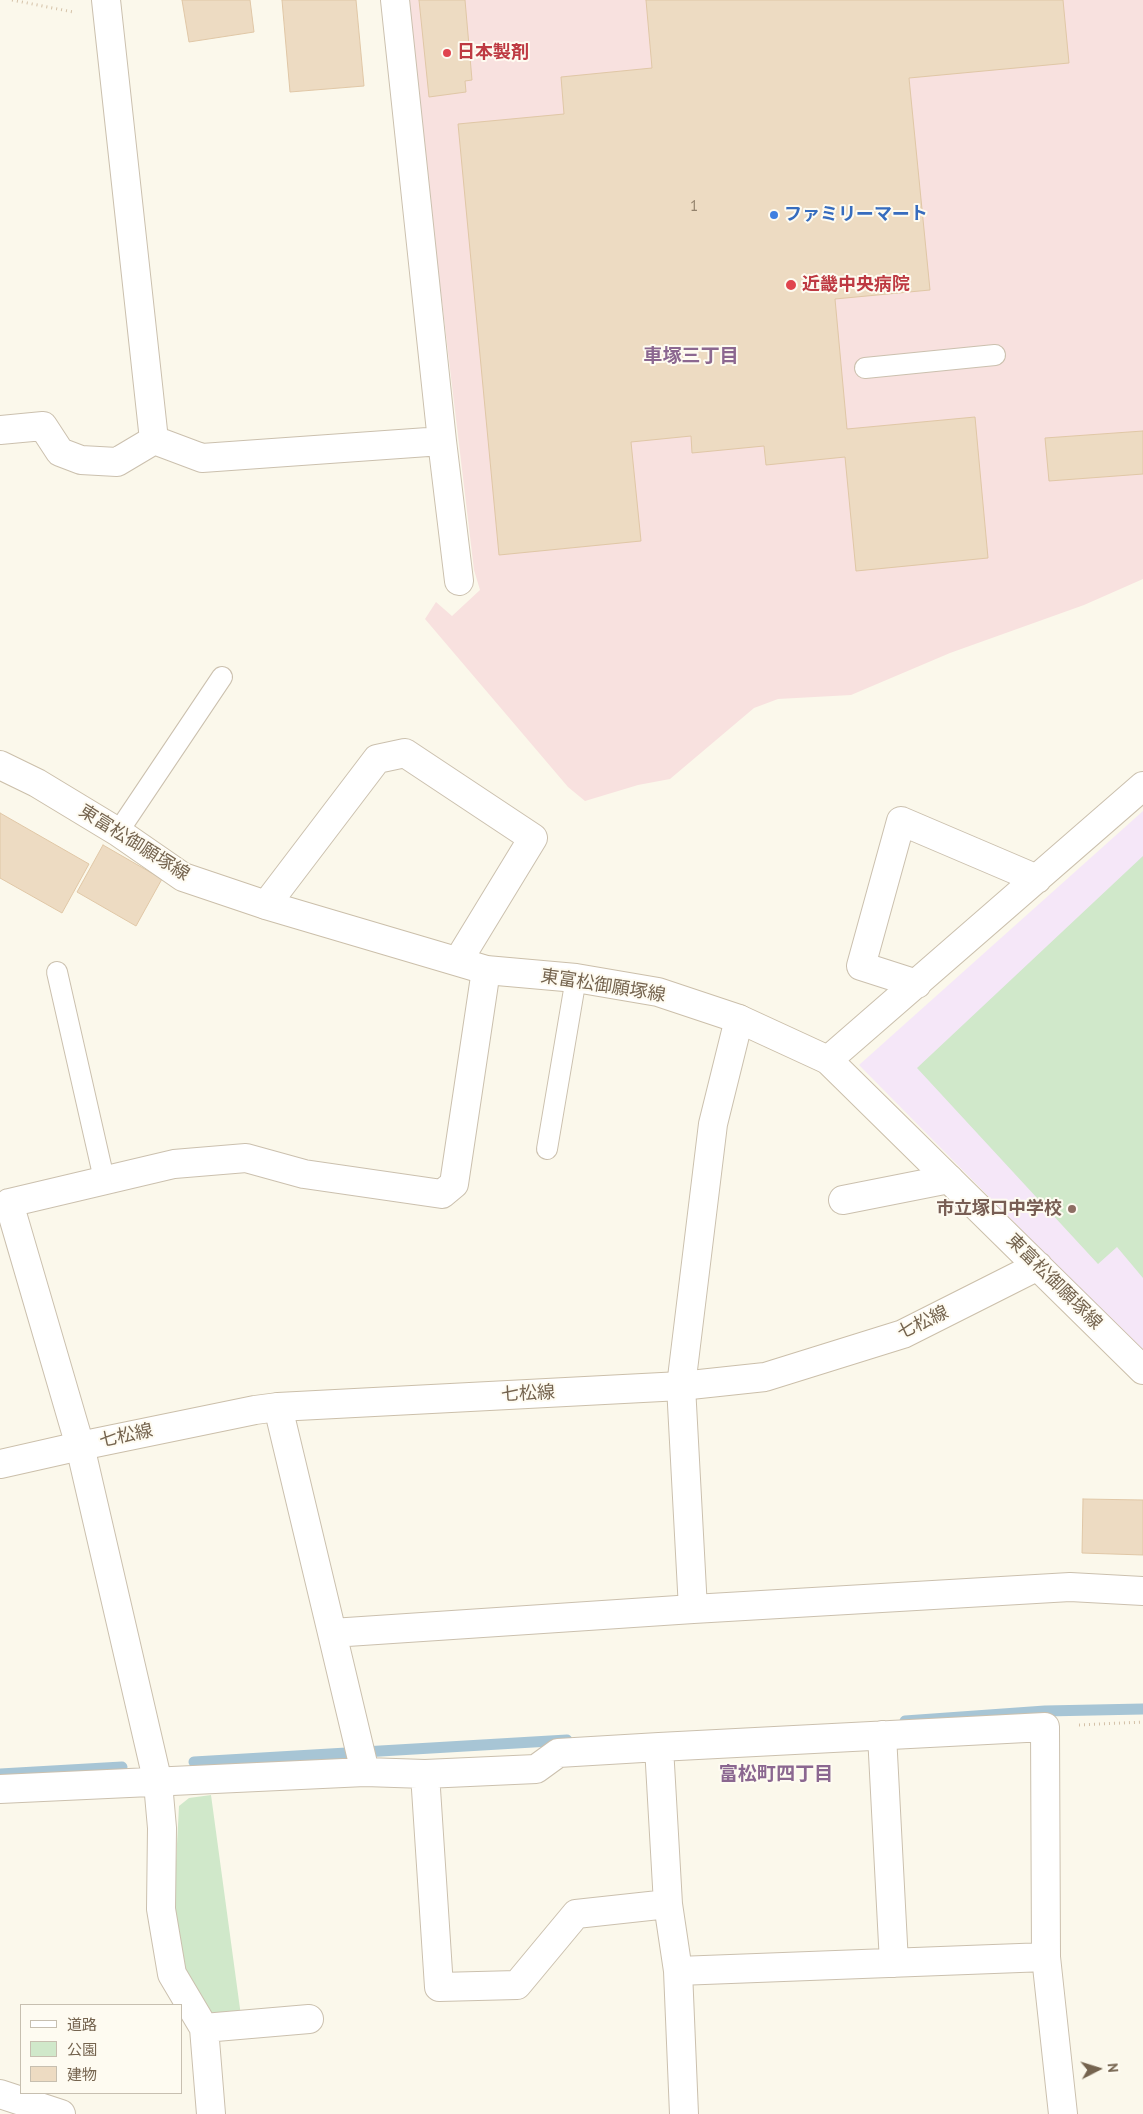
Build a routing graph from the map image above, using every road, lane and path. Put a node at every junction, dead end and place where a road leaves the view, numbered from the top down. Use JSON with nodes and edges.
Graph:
{"nodes":[{"id":1,"x":12,"y":0,"type":"edge"},
{"id":2,"x":395,"y":0,"type":"edge"},
{"id":3,"x":107,"y":9,"type":"edge"},
{"id":4,"x":995,"y":356,"type":"dead end"},
{"id":5,"x":865,"y":368,"type":"dead end"},
{"id":6,"x":0,"y":430,"type":"edge"},
{"id":7,"x":154,"y":440,"type":"junction"},
{"id":8,"x":442,"y":441,"type":"junction"},
{"id":9,"x":459,"y":581,"type":"dead end"},
{"id":10,"x":222,"y":677,"type":"dead end"},
{"id":11,"x":0,"y":765,"type":"edge"},
{"id":12,"x":1143,"y":786,"type":"edge"},
{"id":13,"x":118,"y":832,"type":"junction"},
{"id":14,"x":1037,"y":879,"type":"junction"},
{"id":15,"x":266,"y":905,"type":"junction"},
{"id":16,"x":458,"y":961,"type":"junction"},
{"id":17,"x":486,"y":970,"type":"junction"},
{"id":18,"x":57,"y":972,"type":"dead end"},
{"id":19,"x":576,"y":978,"type":"junction"},
{"id":20,"x":917,"y":984,"type":"junction"},
{"id":21,"x":739,"y":1019,"type":"junction"},
{"id":22,"x":828,"y":1060,"type":"junction"},
{"id":23,"x":547,"y":1149,"type":"dead end"},
{"id":24,"x":104,"y":1179,"type":"junction"},
{"id":25,"x":949,"y":1179,"type":"junction"},
{"id":26,"x":843,"y":1200,"type":"dead end"},
{"id":27,"x":1038,"y":1266,"type":"junction"},
{"id":28,"x":1143,"y":1370,"type":"edge"},
{"id":29,"x":681,"y":1386,"type":"junction"},
{"id":30,"x":278,"y":1407,"type":"junction"},
{"id":31,"x":80,"y":1446,"type":"junction"},
{"id":32,"x":0,"y":1464,"type":"edge"},
{"id":33,"x":1143,"y":1591,"type":"edge"},
{"id":34,"x":693,"y":1609,"type":"junction"},
{"id":35,"x":332,"y":1633,"type":"junction"},
{"id":36,"x":1143,"y":1722,"type":"edge"},
{"id":37,"x":1045,"y":1727,"type":"junction"},
{"id":38,"x":882,"y":1735,"type":"junction"},
{"id":39,"x":659,"y":1747,"type":"junction"},
{"id":40,"x":365,"y":1772,"type":"junction"},
{"id":41,"x":425,"y":1774,"type":"junction"},
{"id":42,"x":158,"y":1783,"type":"junction"},
{"id":43,"x":0,"y":1789,"type":"edge"},
{"id":44,"x":668,"y":1904,"type":"junction"},
{"id":45,"x":1046,"y":1957,"type":"junction"},
{"id":46,"x":894,"y":1964,"type":"junction"},
{"id":47,"x":678,"y":1971,"type":"junction"},
{"id":48,"x":309,"y":2019,"type":"dead end"},
{"id":49,"x":204,"y":2028,"type":"junction"},
{"id":50,"x":0,"y":2094,"type":"edge"},
{"id":51,"x":61,"y":2114,"type":"edge"},
{"id":52,"x":211,"y":2114,"type":"edge"},
{"id":53,"x":684,"y":2114,"type":"edge"},
{"id":54,"x":1063,"y":2114,"type":"edge"}],
"edges":[{"from":1,"to":3,"type":"path"},
{"from":2,"to":8,"type":"street"},
{"from":3,"to":7,"type":"street"},
{"from":4,"to":5,"type":"lane"},
{"from":6,"to":7,"type":"street"},
{"from":7,"to":8,"type":"street"},
{"from":8,"to":9,"type":"street"},
{"from":10,"to":13,"type":"lane"},
{"from":11,"to":13,"type":"street","name":"東富松御願塚線"},
{"from":12,"to":14,"type":"street"},
{"from":13,"to":15,"type":"street","name":"東富松御願塚線"},
{"from":14,"to":20,"type":"street"},
{"from":14,"to":20,"type":"street"},
{"from":15,"to":16,"type":"street","name":"東富松御願塚線"},
{"from":15,"to":16,"type":"street"},
{"from":16,"to":17,"type":"street","name":"東富松御願塚線"},
{"from":17,"to":19,"type":"street","name":"東富松御願塚線"},
{"from":17,"to":24,"type":"street"},
{"from":18,"to":24,"type":"lane"},
{"from":19,"to":21,"type":"street","name":"東富松御願塚線"},
{"from":19,"to":23,"type":"lane"},
{"from":20,"to":22,"type":"street"},
{"from":21,"to":22,"type":"street","name":"東富松御願塚線"},
{"from":21,"to":29,"type":"street"},
{"from":22,"to":25,"type":"street","name":"東富松御願塚線"},
{"from":24,"to":31,"type":"street"},
{"from":25,"to":26,"type":"street"},
{"from":25,"to":27,"type":"street","name":"東富松御願塚線"},
{"from":27,"to":28,"type":"street","name":"東富松御願塚線"},
{"from":27,"to":29,"type":"street","name":"七松線"},
{"from":29,"to":30,"type":"street","name":"七松線"},
{"from":29,"to":34,"type":"street"},
{"from":30,"to":31,"type":"street","name":"七松線"},
{"from":30,"to":35,"type":"street"},
{"from":31,"to":32,"type":"street","name":"七松線"},
{"from":31,"to":42,"type":"street"},
{"from":33,"to":34,"type":"street"},
{"from":34,"to":35,"type":"street"},
{"from":35,"to":40,"type":"street"},
{"from":36,"to":37,"type":"path"},
{"from":37,"to":38,"type":"street"},
{"from":37,"to":45,"type":"street"},
{"from":38,"to":39,"type":"street"},
{"from":38,"to":46,"type":"street"},
{"from":39,"to":41,"type":"street"},
{"from":39,"to":44,"type":"street"},
{"from":40,"to":41,"type":"street"},
{"from":40,"to":42,"type":"street"},
{"from":41,"to":44,"type":"street"},
{"from":42,"to":43,"type":"street"},
{"from":42,"to":49,"type":"street"},
{"from":44,"to":47,"type":"street"},
{"from":45,"to":46,"type":"street"},
{"from":45,"to":54,"type":"street"},
{"from":46,"to":47,"type":"street"},
{"from":47,"to":53,"type":"street"},
{"from":48,"to":49,"type":"street"},
{"from":49,"to":52,"type":"street"},
{"from":50,"to":51,"type":"street"}]}
